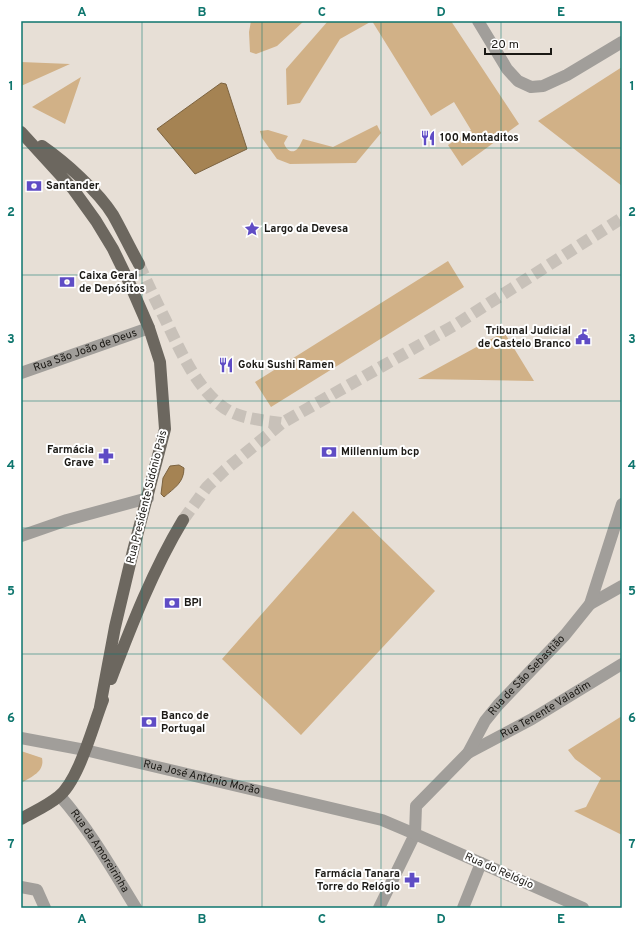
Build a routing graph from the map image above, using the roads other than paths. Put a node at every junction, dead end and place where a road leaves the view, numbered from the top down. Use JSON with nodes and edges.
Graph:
{"nodes":[{"id":1,"x":478,"y":21,"type":"edge"},
{"id":2,"x":622,"y":42,"type":"edge"},
{"id":3,"x":22,"y":133,"type":"edge"},
{"id":4,"x":139,"y":264,"type":"tunnel mouth"},
{"id":5,"x":149,"y":328,"type":"junction"},
{"id":6,"x":21,"y":373,"type":"edge"},
{"id":7,"x":148,"y":498,"type":"junction"},
{"id":8,"x":622,"y":504,"type":"edge"},
{"id":9,"x":183,"y":520,"type":"tunnel mouth"},
{"id":10,"x":620,"y":520,"type":"edge"},
{"id":11,"x":21,"y":536,"type":"edge"},
{"id":12,"x":622,"y":586,"type":"edge"},
{"id":13,"x":590,"y":604,"type":"junction"},
{"id":14,"x":622,"y":664,"type":"edge"},
{"id":15,"x":100,"y":707,"type":"junction"},
{"id":16,"x":21,"y":738,"type":"edge"},
{"id":17,"x":85,"y":750,"type":"junction"},
{"id":18,"x":468,"y":753,"type":"junction"},
{"id":19,"x":60,"y":796,"type":"junction"},
{"id":20,"x":21,"y":819,"type":"edge"},
{"id":21,"x":415,"y":834,"type":"junction"},
{"id":22,"x":480,"y":863,"type":"junction"},
{"id":23,"x":21,"y":887,"type":"edge"},
{"id":24,"x":45,"y":908,"type":"edge"},
{"id":25,"x":136,"y":908,"type":"edge"},
{"id":26,"x":379,"y":908,"type":"edge"},
{"id":27,"x":463,"y":908,"type":"edge"},
{"id":28,"x":583,"y":908,"type":"edge"}],
"edges":[{"from":1,"to":2,"type":"street"},
{"from":3,"to":4,"type":"main road"},
{"from":3,"to":5,"type":"main road","name":"Rua Presidente Sidónio Pais"},
{"from":5,"to":6,"type":"street","name":"Rua São João de Deus"},
{"from":5,"to":7,"type":"main road","name":"Rua Presidente Sidónio Pais"},
{"from":7,"to":11,"type":"street"},
{"from":7,"to":15,"type":"main road","name":"Rua Presidente Sidónio Pais"},
{"from":8,"to":10,"type":"street","name":"Rua de São Sebastião"},
{"from":9,"to":15,"type":"main road"},
{"from":10,"to":13,"type":"street","name":"Rua de São Sebastião"},
{"from":12,"to":13,"type":"street"},
{"from":13,"to":18,"type":"street","name":"Rua de São Sebastião"},
{"from":14,"to":18,"type":"street","name":"Rua Tenente Valadim"},
{"from":15,"to":17,"type":"main road"},
{"from":16,"to":17,"type":"street","name":"Rua José António Morão"},
{"from":17,"to":19,"type":"main road"},
{"from":17,"to":21,"type":"street","name":"Rua José António Morão"},
{"from":18,"to":21,"type":"street","name":"Rua de São Sebastião"},
{"from":19,"to":20,"type":"main road"},
{"from":19,"to":25,"type":"street","name":"Rua da Amoreirinha"},
{"from":21,"to":22,"type":"street","name":"Rua do Relógio"},
{"from":21,"to":26,"type":"street","name":"Rua de São Sebastião"},
{"from":22,"to":27,"type":"street"},
{"from":22,"to":28,"type":"street","name":"Rua do Relógio"},
{"from":23,"to":24,"type":"street"}]}
